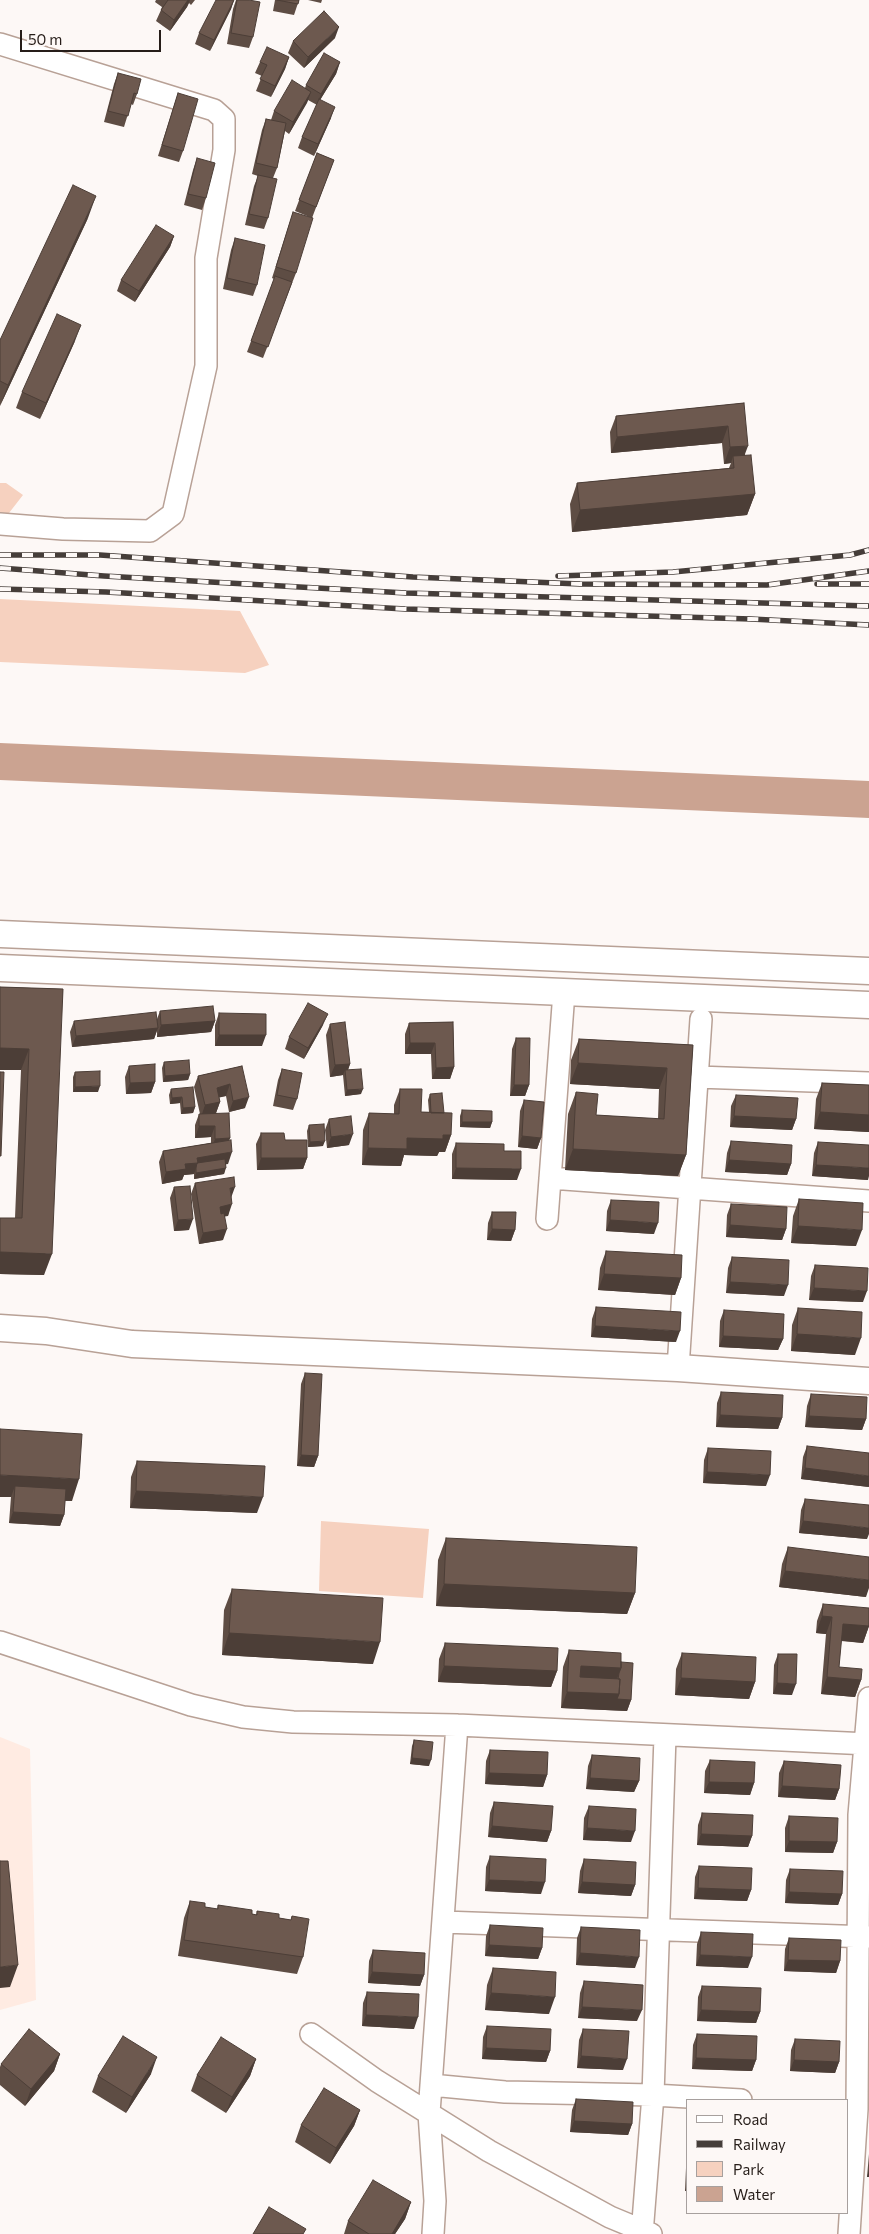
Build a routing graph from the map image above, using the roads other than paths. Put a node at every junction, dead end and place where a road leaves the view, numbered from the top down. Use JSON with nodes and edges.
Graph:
{"nodes":[{"id":1,"x":0,"y":44,"type":"edge"},
{"id":2,"x":0,"y":524,"type":"edge"},
{"id":3,"x":0,"y":934,"type":"edge"},
{"id":4,"x":0,"y":968,"type":"edge"},
{"id":5,"x":869,"y":971,"type":"edge"},
{"id":6,"x":564,"y":992,"type":"junction"},
{"id":7,"x":869,"y":1005,"type":"edge"},
{"id":8,"x":701,"y":1019,"type":"dead end"},
{"id":9,"x":697,"y":1077,"type":"junction"},
{"id":10,"x":869,"y":1083,"type":"edge"},
{"id":11,"x":550,"y":1178,"type":"junction"},
{"id":12,"x":690,"y":1190,"type":"junction"},
{"id":13,"x":869,"y":1201,"type":"edge"},
{"id":14,"x":547,"y":1220,"type":"dead end"},
{"id":15,"x":0,"y":1328,"type":"edge"},
{"id":16,"x":678,"y":1368,"type":"junction"},
{"id":17,"x":869,"y":1381,"type":"edge"},
{"id":18,"x":0,"y":1642,"type":"edge"},
{"id":19,"x":869,"y":1698,"type":"edge"},
{"id":20,"x":457,"y":1725,"type":"junction"},
{"id":21,"x":665,"y":1736,"type":"junction"},
{"id":22,"x":867,"y":1744,"type":"edge"},
{"id":23,"x":443,"y":1922,"type":"junction"},
{"id":24,"x":659,"y":1928,"type":"junction"},
{"id":25,"x":863,"y":1936,"type":"edge"},
{"id":26,"x":311,"y":2034,"type":"dead end"},
{"id":27,"x":431,"y":2085,"type":"junction"},
{"id":28,"x":653,"y":2095,"type":"junction"},
{"id":29,"x":723,"y":2099,"type":"edge"},
{"id":30,"x":858,"y":2109,"type":"edge"},
{"id":31,"x":429,"y":2113,"type":"junction"},
{"id":32,"x":645,"y":2233,"type":"edge"},
{"id":33,"x":433,"y":2234,"type":"edge"},
{"id":34,"x":849,"y":2234,"type":"edge"}],
"edges":[{"from":1,"to":2,"type":"street"},
{"from":3,"to":5,"type":"street"},
{"from":4,"to":6,"type":"street"},
{"from":6,"to":7,"type":"street"},
{"from":6,"to":11,"type":"street"},
{"from":8,"to":9,"type":"street"},
{"from":9,"to":10,"type":"street"},
{"from":9,"to":12,"type":"street"},
{"from":11,"to":12,"type":"street"},
{"from":11,"to":14,"type":"street"},
{"from":12,"to":13,"type":"street"},
{"from":12,"to":16,"type":"street"},
{"from":15,"to":16,"type":"street"},
{"from":16,"to":17,"type":"street"},
{"from":18,"to":20,"type":"street"},
{"from":19,"to":22,"type":"street"},
{"from":20,"to":21,"type":"street"},
{"from":20,"to":23,"type":"street"},
{"from":21,"to":22,"type":"street"},
{"from":21,"to":24,"type":"street"},
{"from":22,"to":25,"type":"street"},
{"from":23,"to":24,"type":"street"},
{"from":23,"to":27,"type":"street"},
{"from":24,"to":25,"type":"street"},
{"from":24,"to":28,"type":"street"},
{"from":25,"to":30,"type":"street"},
{"from":26,"to":31,"type":"street"},
{"from":27,"to":28,"type":"street"},
{"from":27,"to":31,"type":"street"},
{"from":28,"to":29,"type":"street"},
{"from":28,"to":32,"type":"street"},
{"from":30,"to":34,"type":"street"},
{"from":31,"to":32,"type":"street"},
{"from":31,"to":33,"type":"street"}]}
